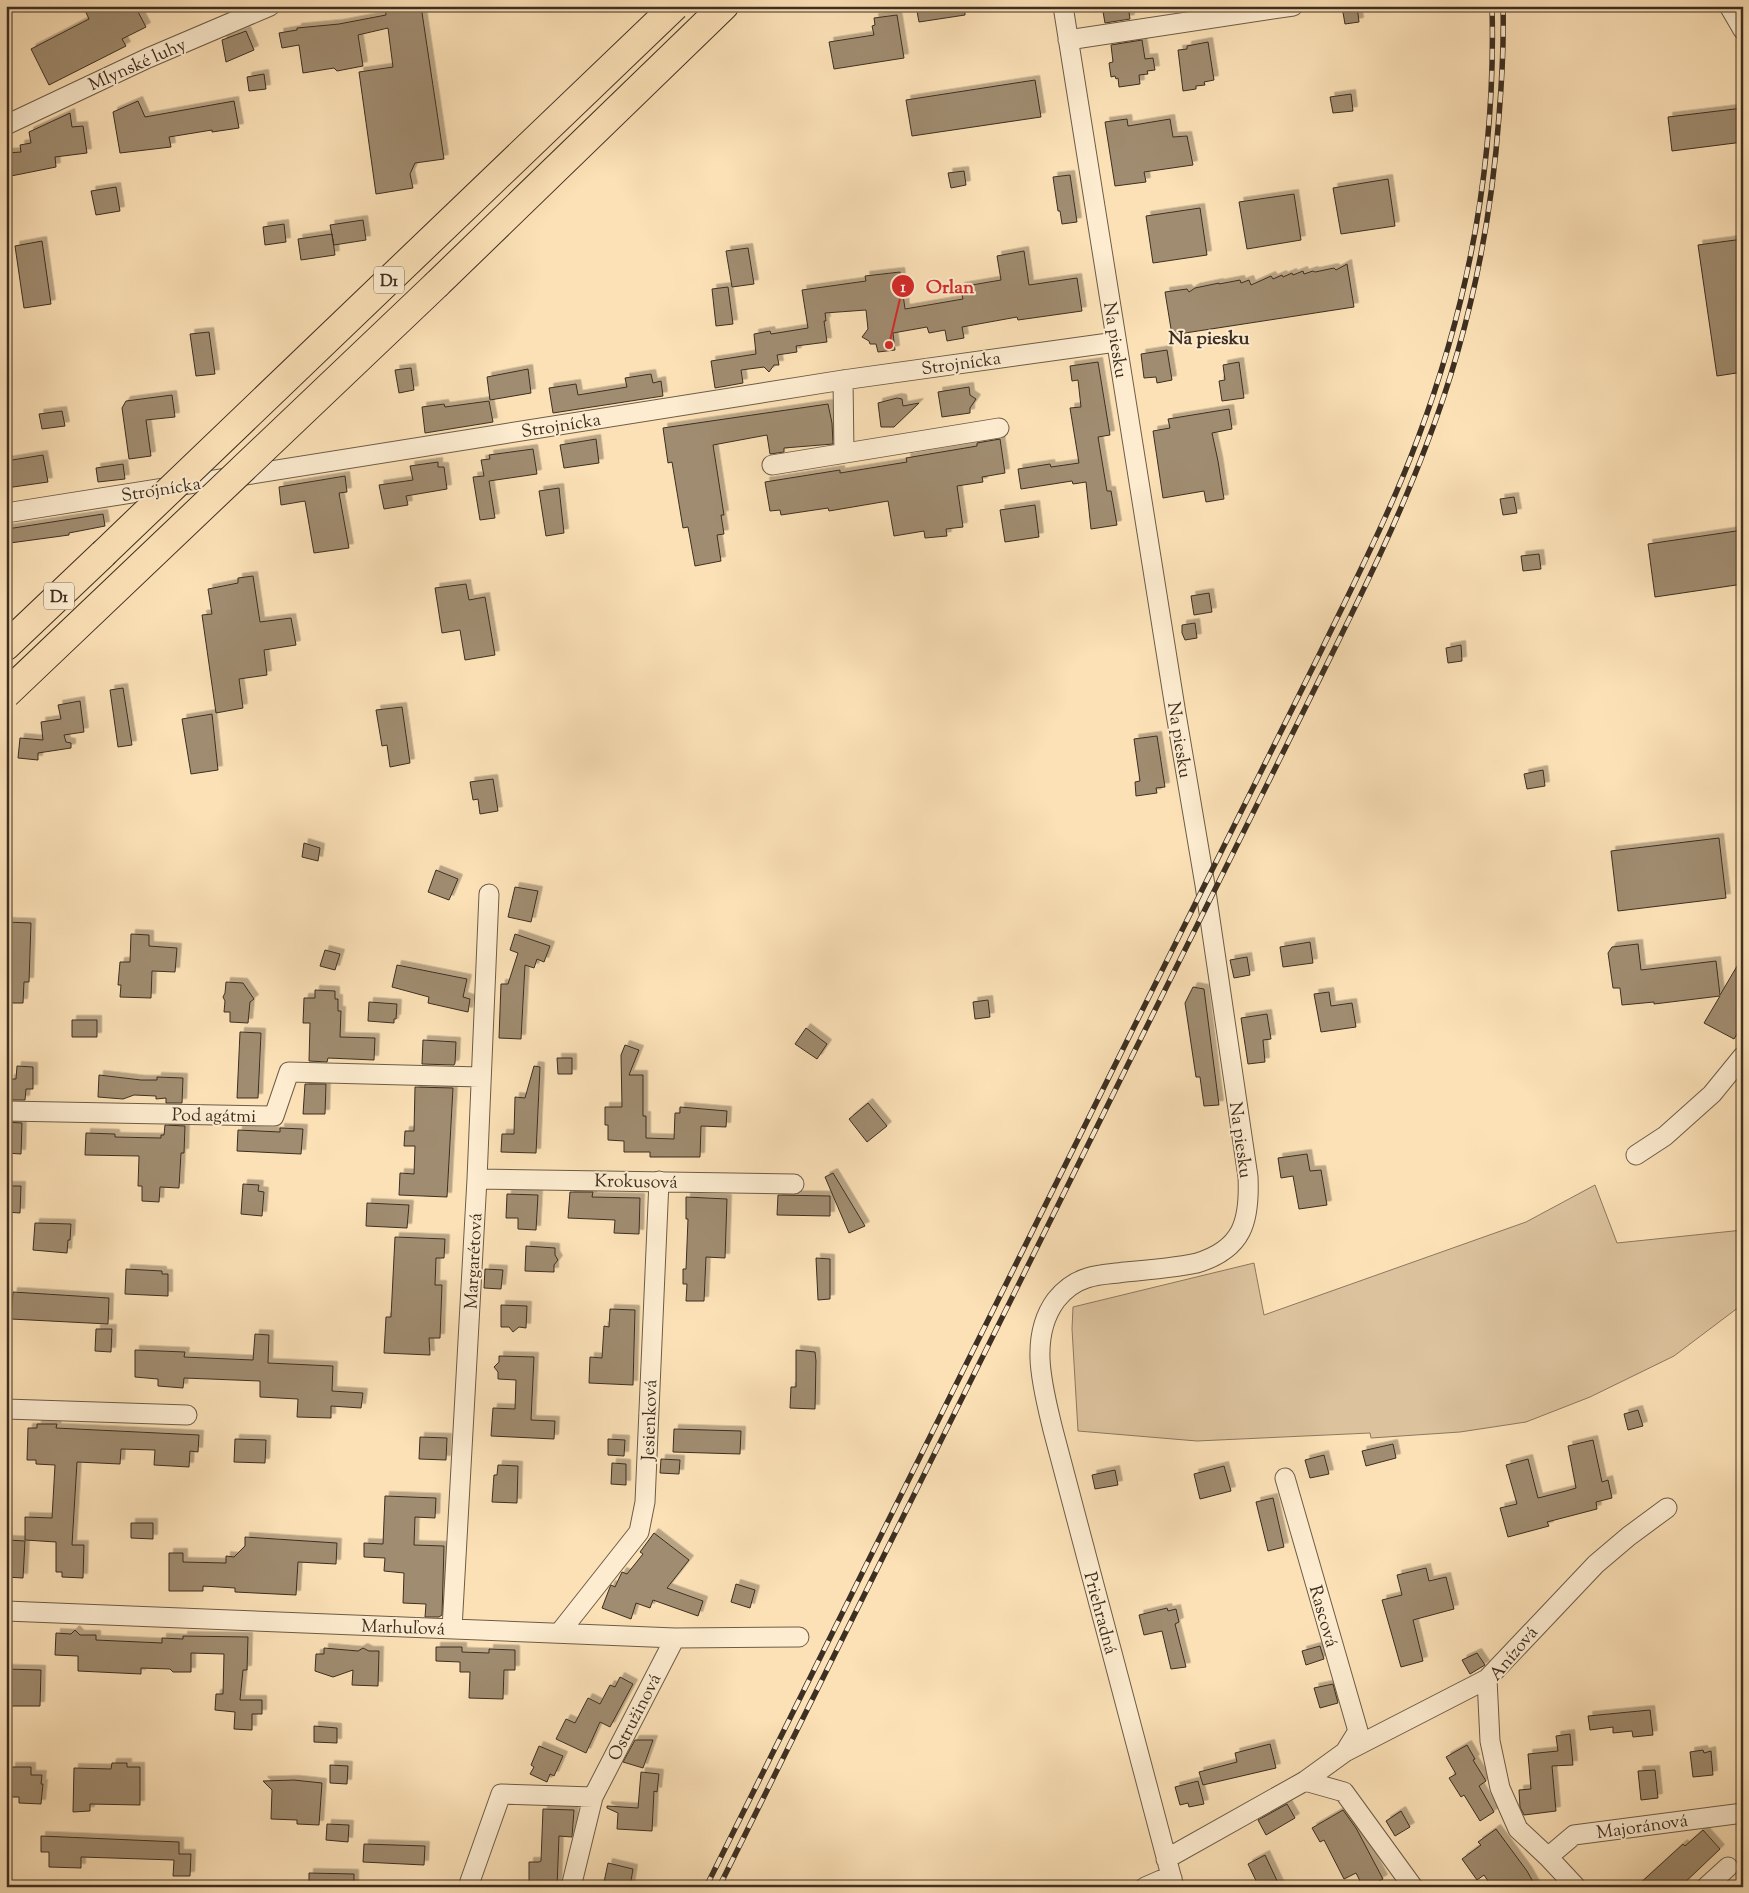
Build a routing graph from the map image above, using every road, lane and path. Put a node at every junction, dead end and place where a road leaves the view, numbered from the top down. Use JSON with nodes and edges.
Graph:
{"nodes":[{"id":1,"x":270,"y":6,"type":"edge"},
{"id":2,"x":675,"y":6,"type":"edge"},
{"id":3,"x":724,"y":6,"type":"edge"},
{"id":4,"x":1063,"y":6,"type":"edge"},
{"id":5,"x":1293,"y":6,"type":"edge"},
{"id":6,"x":1729,"y":6,"type":"edge"},
{"id":7,"x":1743,"y":30,"type":"edge"},
{"id":8,"x":1068,"y":40,"type":"junction"},
{"id":9,"x":6,"y":125,"type":"edge"},
{"id":10,"x":1116,"y":342,"type":"junction"},
{"id":11,"x":843,"y":380,"type":"junction"},
{"id":12,"x":999,"y":428,"type":"dead end"},
{"id":13,"x":844,"y":453,"type":"junction"},
{"id":14,"x":772,"y":465,"type":"dead end"},
{"id":15,"x":6,"y":513,"type":"edge"},
{"id":16,"x":9,"y":643,"type":"edge"},
{"id":17,"x":6,"y":694,"type":"edge"},
{"id":18,"x":489,"y":894,"type":"dead end"},
{"id":19,"x":1743,"y":1056,"type":"edge"},
{"id":20,"x":480,"y":1077,"type":"junction"},
{"id":21,"x":6,"y":1111,"type":"edge"},
{"id":22,"x":1636,"y":1155,"type":"dead end"},
{"id":23,"x":477,"y":1179,"type":"junction"},
{"id":24,"x":659,"y":1181,"type":"junction"},
{"id":25,"x":794,"y":1184,"type":"dead end"},
{"id":26,"x":1041,"y":1336,"type":"joint"},
{"id":27,"x":6,"y":1410,"type":"edge"},
{"id":28,"x":187,"y":1415,"type":"dead end"},
{"id":29,"x":1284,"y":1478,"type":"dead end"},
{"id":30,"x":1667,"y":1508,"type":"dead end"},
{"id":31,"x":6,"y":1611,"type":"edge"},
{"id":32,"x":452,"y":1629,"type":"junction"},
{"id":33,"x":560,"y":1632,"type":"junction"},
{"id":34,"x":799,"y":1637,"type":"dead end"},
{"id":35,"x":675,"y":1638,"type":"junction"},
{"id":36,"x":1487,"y":1679,"type":"junction"},
{"id":37,"x":1345,"y":1752,"type":"junction"},
{"id":38,"x":1305,"y":1781,"type":"junction"},
{"id":39,"x":593,"y":1797,"type":"junction"},
{"id":40,"x":1743,"y":1813,"type":"edge"},
{"id":41,"x":1548,"y":1856,"type":"junction"},
{"id":42,"x":1166,"y":1859,"type":"junction"},
{"id":43,"x":1728,"y":1867,"type":"dead end"},
{"id":44,"x":1176,"y":1884,"type":"edge"},
{"id":45,"x":468,"y":1887,"type":"edge"},
{"id":46,"x":571,"y":1887,"type":"edge"},
{"id":47,"x":1145,"y":1887,"type":"edge"},
{"id":48,"x":1413,"y":1887,"type":"edge"},
{"id":49,"x":1576,"y":1887,"type":"edge"},
{"id":50,"x":1706,"y":1887,"type":"edge"}],
"edges":[{"from":1,"to":9,"type":"street","name":"Mlynské luhy"},
{"from":2,"to":16,"type":"highway","number":"D1","bridge":true},
{"from":3,"to":17,"type":"highway","number":"D1","bridge":true},
{"from":4,"to":8,"type":"street","name":"Na piesku"},
{"from":5,"to":8,"type":"street"},
{"from":6,"to":7,"type":"street"},
{"from":8,"to":10,"type":"street","name":"Na piesku"},
{"from":10,"to":11,"type":"street","name":"Strojnícka"},
{"from":10,"to":26,"type":"street","name":"Na piesku"},
{"from":11,"to":13,"type":"street"},
{"from":11,"to":15,"type":"street","name":"Strojnícka"},
{"from":12,"to":13,"type":"street"},
{"from":13,"to":14,"type":"street"},
{"from":18,"to":20,"type":"street","name":"Margarétová"},
{"from":19,"to":22,"type":"street"},
{"from":20,"to":21,"type":"street","name":"Pod agátmi"},
{"from":20,"to":23,"type":"street","name":"Margarétová"},
{"from":23,"to":24,"type":"street","name":"Krokusová"},
{"from":23,"to":32,"type":"street","name":"Margarétová"},
{"from":24,"to":25,"type":"street","name":"Krokusová"},
{"from":24,"to":33,"type":"street","name":"Jesienková"},
{"from":26,"to":42,"type":"street","name":"Priehradná"},
{"from":27,"to":28,"type":"street"},
{"from":29,"to":37,"type":"street","name":"Rascová"},
{"from":30,"to":36,"type":"street","name":"Anízová"},
{"from":31,"to":32,"type":"street","name":"Marhuľová"},
{"from":32,"to":33,"type":"street","name":"Marhuľová"},
{"from":33,"to":35,"type":"street","name":"Marhuľová"},
{"from":34,"to":35,"type":"street","name":"Marhuľová"},
{"from":35,"to":39,"type":"street","name":"Ostružinová"},
{"from":36,"to":37,"type":"street"},
{"from":36,"to":41,"type":"street","name":"Anízová"},
{"from":37,"to":38,"type":"street"},
{"from":38,"to":42,"type":"street"},
{"from":38,"to":48,"type":"street"},
{"from":39,"to":45,"type":"street"},
{"from":39,"to":46,"type":"street","name":"Ostružinová"},
{"from":40,"to":41,"type":"street","name":"Majoránová"},
{"from":41,"to":49,"type":"street","name":"Anízová"},
{"from":42,"to":44,"type":"street","name":"Priehradná"},
{"from":43,"to":50,"type":"street"},
{"from":44,"to":47,"type":"street"}]}
